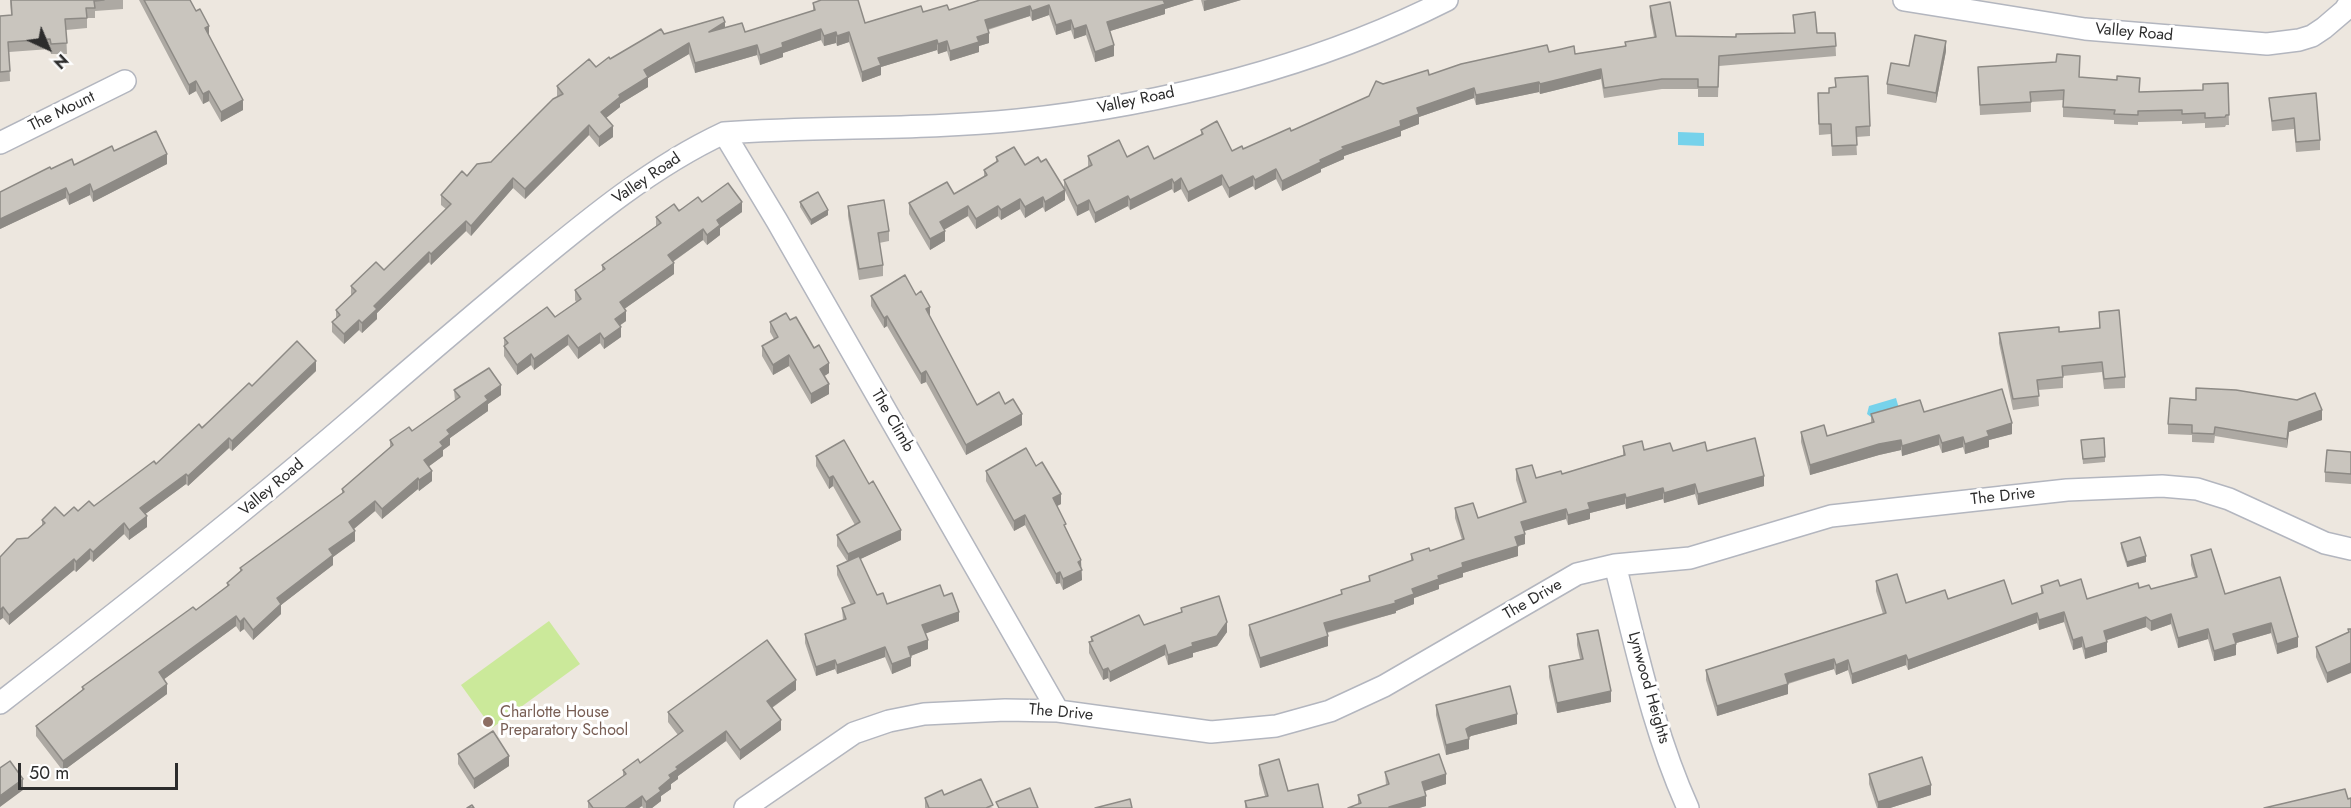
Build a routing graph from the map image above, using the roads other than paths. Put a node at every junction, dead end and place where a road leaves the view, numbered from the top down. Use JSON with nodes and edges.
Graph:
{"nodes":[{"id":1,"x":1447,"y":0,"type":"edge"},
{"id":2,"x":2351,"y":0,"type":"edge"},
{"id":3,"x":1913,"y":1,"type":"edge"},
{"id":4,"x":125,"y":81,"type":"dead end"},
{"id":5,"x":724,"y":133,"type":"junction"},
{"id":6,"x":0,"y":143,"type":"edge"},
{"id":7,"x":2351,"y":549,"type":"edge"},
{"id":8,"x":1615,"y":565,"type":"junction"},
{"id":9,"x":0,"y":703,"type":"edge"},
{"id":10,"x":1058,"y":711,"type":"junction"},
{"id":11,"x":752,"y":806,"type":"edge"},
{"id":12,"x":1688,"y":808,"type":"edge"}],
"edges":[{"from":1,"to":5,"type":"street","name":"Valley Road"},
{"from":2,"to":3,"type":"street","name":"Valley Road"},
{"from":4,"to":6,"type":"street","name":"The Mount"},
{"from":5,"to":9,"type":"street","name":"Valley Road"},
{"from":5,"to":10,"type":"street","name":"The Climb"},
{"from":7,"to":8,"type":"street","name":"The Drive"},
{"from":8,"to":10,"type":"street","name":"The Drive"},
{"from":8,"to":12,"type":"street","name":"Lynwood Heights"},
{"from":10,"to":11,"type":"street","name":"The Drive"}]}
